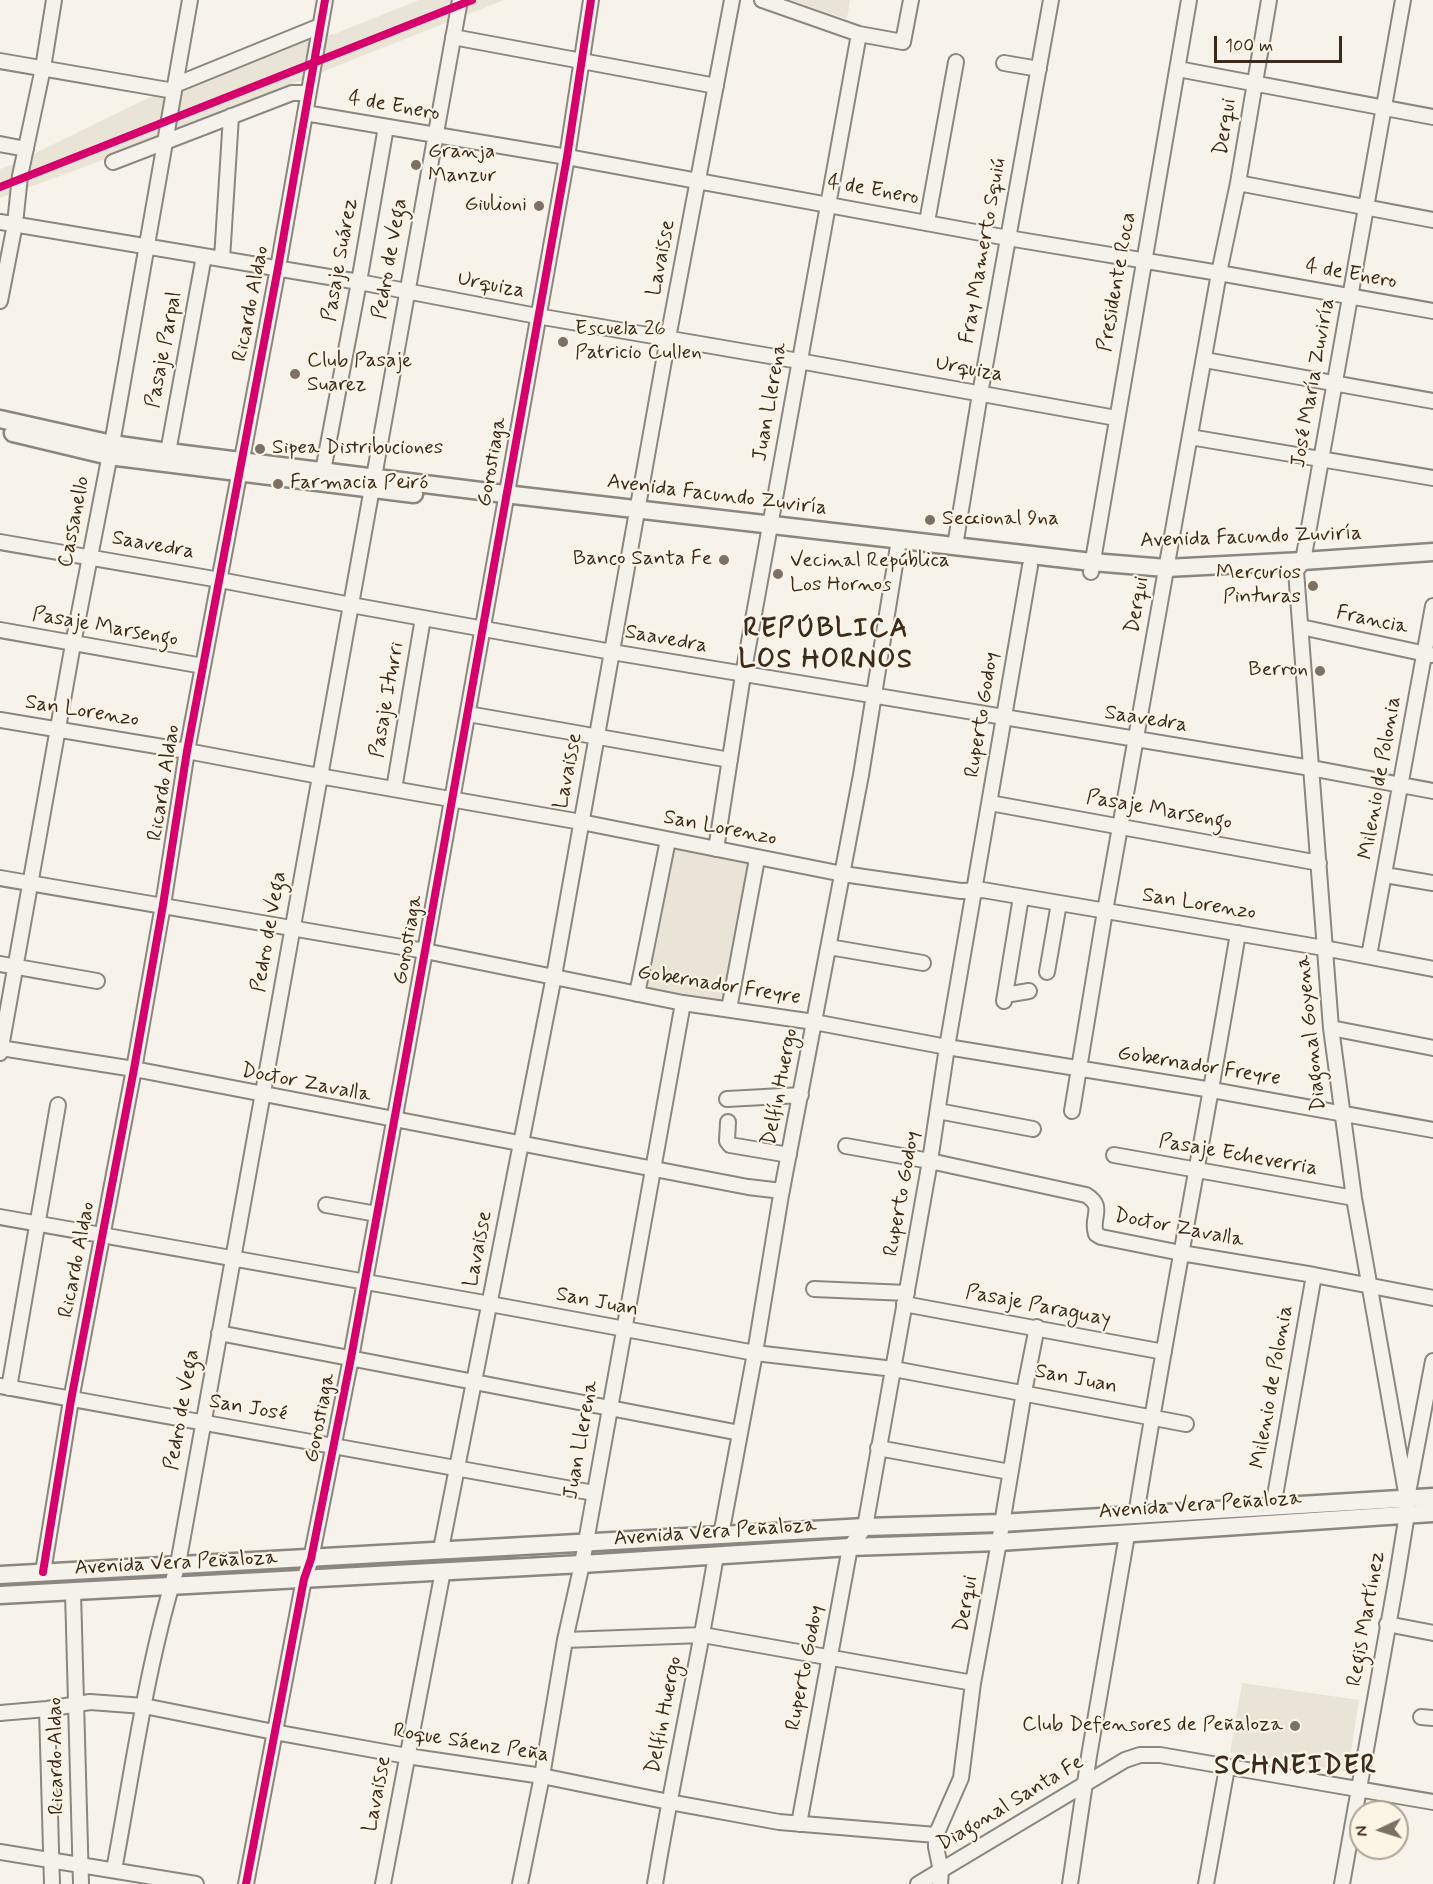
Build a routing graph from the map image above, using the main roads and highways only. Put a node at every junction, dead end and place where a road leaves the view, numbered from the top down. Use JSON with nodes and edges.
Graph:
{"nodes":[{"id":1,"x":0,"y":419,"type":"edge"},
{"id":2,"x":0,"y":430,"type":"edge"},
{"id":3,"x":111,"y":450,"type":"junction"},
{"id":4,"x":239,"y":467,"type":"junction"},
{"id":5,"x":373,"y":484,"type":"junction"},
{"id":6,"x":899,"y":545,"type":"junction"},
{"id":7,"x":1433,"y":552,"type":"edge"},
{"id":8,"x":1433,"y":561,"type":"edge"},
{"id":9,"x":1300,"y":566,"type":"junction"},
{"id":10,"x":1091,"y":567,"type":"junction"},
{"id":11,"x":1433,"y":1497,"type":"edge"},
{"id":12,"x":1407,"y":1506,"type":"junction"},
{"id":13,"x":1433,"y":1513,"type":"edge"},
{"id":14,"x":0,"y":1575,"type":"edge"},
{"id":15,"x":0,"y":1595,"type":"edge"}],
"edges":[{"from":1,"to":3,"type":"main road","name":"Avenida Facundo Zuviría"},
{"from":2,"to":3,"type":"main road","name":"Avenida Facundo Zuviría"},
{"from":3,"to":4,"type":"main road","name":"Avenida Facundo Zuviría"},
{"from":3,"to":4,"type":"main road","name":"Avenida Facundo Zuviría"},
{"from":4,"to":5,"type":"main road","name":"Avenida Facundo Zuviría"},
{"from":4,"to":5,"type":"main road","name":"Avenida Facundo Zuviría"},
{"from":5,"to":6,"type":"main road","name":"Avenida Facundo Zuviría"},
{"from":6,"to":10,"type":"main road","name":"Avenida Facundo Zuviría"},
{"from":6,"to":10,"type":"main road","name":"Avenida Facundo Zuviría"},
{"from":7,"to":9,"type":"main road","name":"Avenida Facundo Zuviría"},
{"from":8,"to":9,"type":"main road","name":"Avenida Facundo Zuviría"},
{"from":9,"to":10,"type":"main road","name":"Avenida Facundo Zuviría"},
{"from":11,"to":12,"type":"main road","name":"Avenida Vera Peñaloza"},
{"from":12,"to":13,"type":"main road","name":"Avenida Vera Peñaloza"},
{"from":12,"to":14,"type":"main road","name":"Avenida Vera Peñaloza"},
{"from":12,"to":15,"type":"main road","name":"Avenida Vera Peñaloza"}]}
